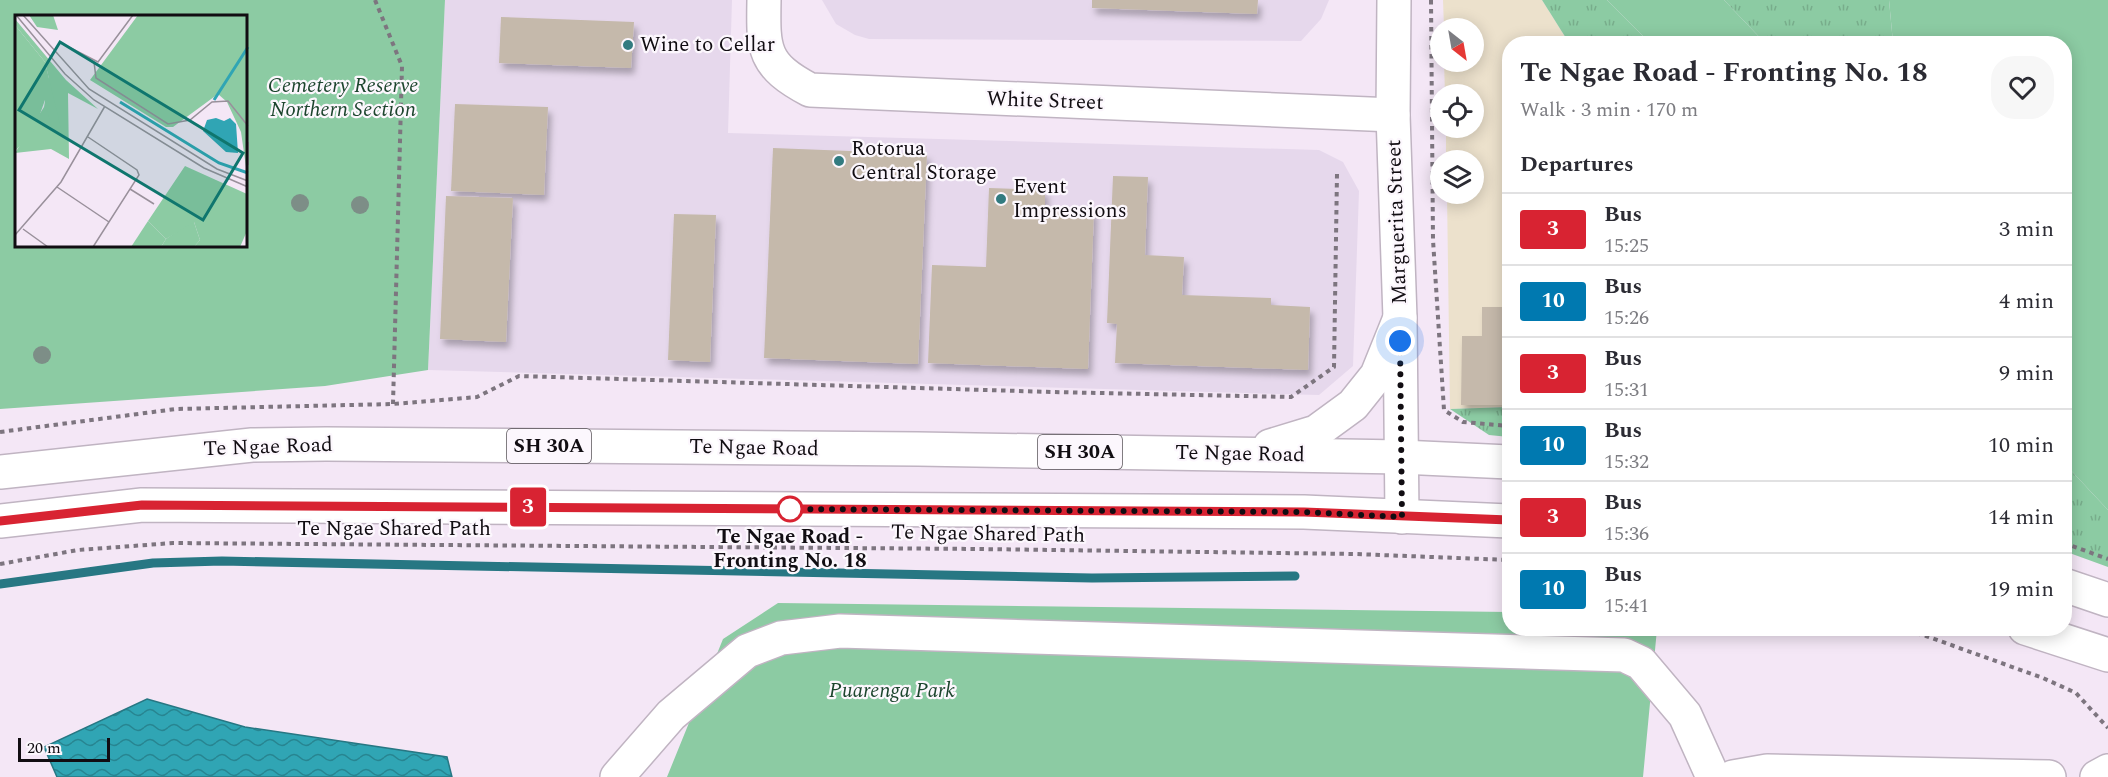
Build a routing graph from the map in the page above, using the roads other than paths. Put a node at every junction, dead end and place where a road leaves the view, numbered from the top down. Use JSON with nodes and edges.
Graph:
{"nodes":[{"id":1,"x":764,"y":0,"type":"edge"},
{"id":2,"x":1394,"y":0,"type":"edge"},
{"id":3,"x":1393,"y":116,"type":"junction"},
{"id":4,"x":1400,"y":318,"type":"junction"},
{"id":5,"x":1242,"y":454,"type":"junction"},
{"id":6,"x":1401,"y":457,"type":"junction"},
{"id":7,"x":1502,"y":462,"type":"edge"},
{"id":8,"x":0,"y":472,"type":"edge"},
{"id":9,"x":1402,"y":517,"type":"junction"},
{"id":10,"x":1502,"y":520,"type":"edge"},
{"id":11,"x":0,"y":521,"type":"edge"},
{"id":12,"x":2072,"y":588,"type":"edge"},
{"id":13,"x":2108,"y":600,"type":"edge"},
{"id":14,"x":2050,"y":636,"type":"edge"},
{"id":15,"x":2108,"y":655,"type":"edge"},
{"id":16,"x":2108,"y":771,"type":"edge"},
{"id":17,"x":617,"y":777,"type":"edge"},
{"id":18,"x":1713,"y":777,"type":"edge"},
{"id":19,"x":1733,"y":777,"type":"edge"},
{"id":20,"x":2049,"y":777,"type":"edge"},
{"id":21,"x":2097,"y":777,"type":"edge"}],
"edges":[{"from":1,"to":3,"type":"main road","name":"White Street"},
{"from":2,"to":3,"type":"main road","name":"Marguerita Street"},
{"from":3,"to":4,"type":"main road","name":"Marguerita Street"},
{"from":4,"to":5,"type":"main road"},
{"from":4,"to":6,"type":"main road","name":"Marguerita Street"},
{"from":5,"to":6,"type":"main road","name":"Te Ngae Road","number":"SH 30A"},
{"from":5,"to":8,"type":"main road","name":"Te Ngae Road","number":"SH 30A"},
{"from":6,"to":7,"type":"main road","name":"Te Ngae Road","number":"SH 30A"},
{"from":6,"to":9,"type":"main road","name":"Marguerita Street"},
{"from":9,"to":10,"type":"main road"},
{"from":9,"to":11,"type":"main road"},
{"from":12,"to":13,"type":"main road"},
{"from":14,"to":15,"type":"main road"},
{"from":16,"to":21,"type":"main road"},
{"from":17,"to":18,"type":"main road"},
{"from":19,"to":20,"type":"main road"}]}
